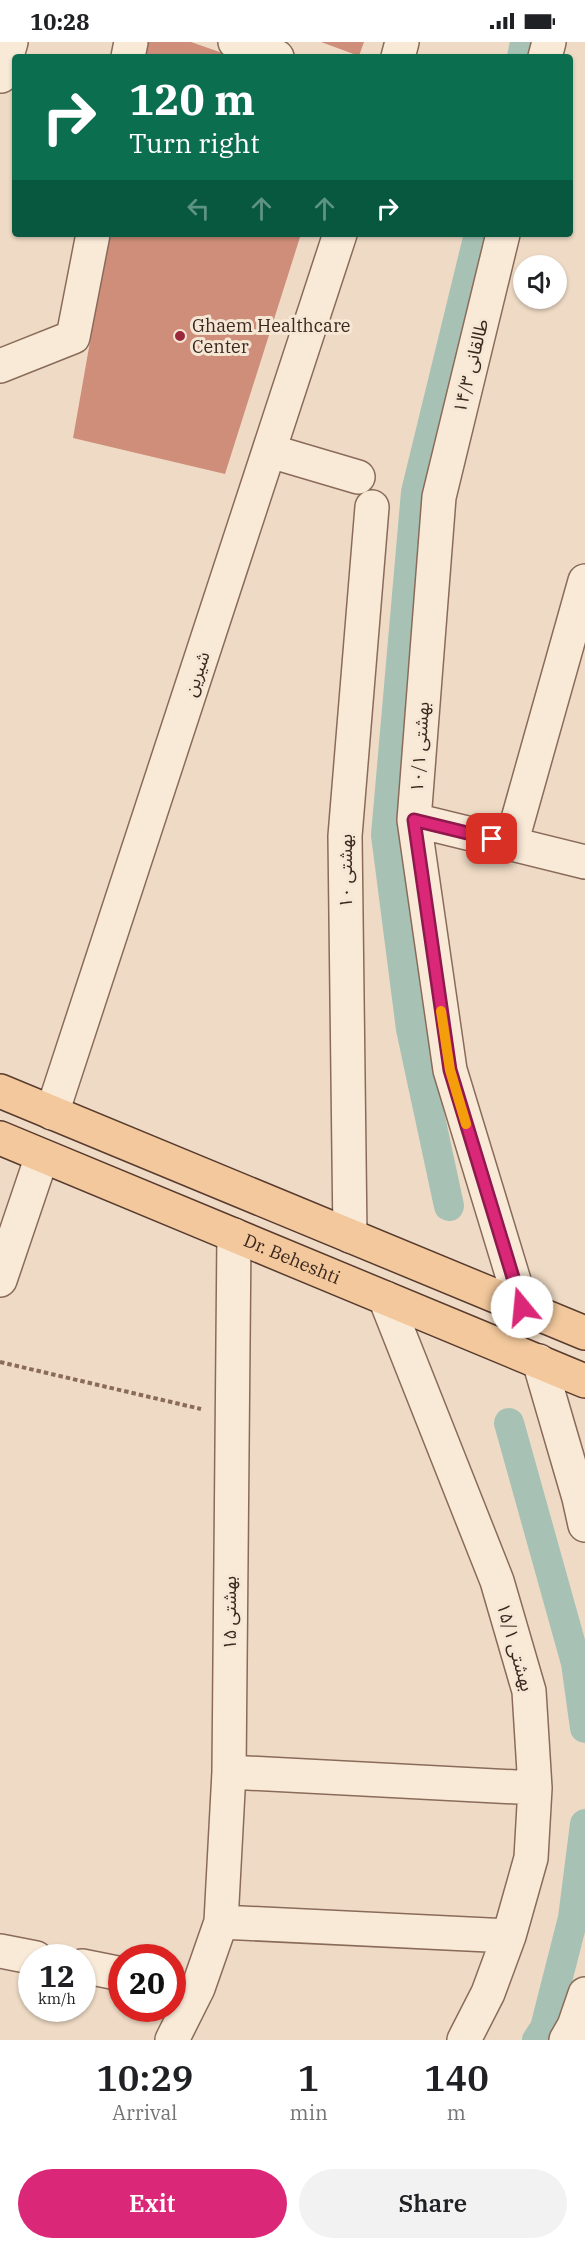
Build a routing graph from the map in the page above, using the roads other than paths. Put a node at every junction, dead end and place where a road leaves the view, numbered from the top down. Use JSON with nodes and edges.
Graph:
{"nodes":[{"id":1,"x":11,"y":42,"type":"edge"},
{"id":2,"x":235,"y":42,"type":"edge"},
{"id":3,"x":269,"y":54,"type":"edge"},
{"id":4,"x":1,"y":76,"type":"edge"},
{"id":5,"x":92,"y":237,"type":"edge"},
{"id":6,"x":339,"y":237,"type":"edge"},
{"id":7,"x":502,"y":237,"type":"edge"},
{"id":8,"x":0,"y":366,"type":"edge"},
{"id":9,"x":270,"y":451,"type":"junction"},
{"id":10,"x":358,"y":477,"type":"dead end"},
{"id":11,"x":439,"y":497,"type":"joint"},
{"id":12,"x":372,"y":507,"type":"dead end"},
{"id":13,"x":585,"y":581,"type":"edge"},
{"id":14,"x":414,"y":820,"type":"junction"},
{"id":15,"x":512,"y":844,"type":"junction"},
{"id":16,"x":585,"y":862,"type":"edge"},
{"id":17,"x":0,"y":1091,"type":"edge"},
{"id":18,"x":52,"y":1113,"type":"junction"},
{"id":19,"x":0,"y":1138,"type":"edge"},
{"id":20,"x":42,"y":1156,"type":"junction"},
{"id":21,"x":234,"y":1234,"type":"junction"},
{"id":22,"x":350,"y":1236,"type":"junction"},
{"id":23,"x":0,"y":1280,"type":"edge"},
{"id":24,"x":386,"y":1298,"type":"junction"},
{"id":25,"x":522,"y":1307,"type":"junction"},
{"id":26,"x":585,"y":1333,"type":"edge"},
{"id":27,"x":539,"y":1361,"type":"junction"},
{"id":28,"x":585,"y":1381,"type":"edge"},
{"id":29,"x":585,"y":1525,"type":"edge"},
{"id":30,"x":229,"y":1772,"type":"junction"},
{"id":31,"x":535,"y":1788,"type":"junction"},
{"id":32,"x":221,"y":1922,"type":"junction"},
{"id":33,"x":509,"y":1936,"type":"junction"},
{"id":34,"x":0,"y":1951,"type":"edge"},
{"id":35,"x":18,"y":1954,"type":"edge"},
{"id":36,"x":186,"y":1984,"type":"edge"},
{"id":37,"x":585,"y":1994,"type":"edge"},
{"id":38,"x":176,"y":2022,"type":"edge"},
{"id":39,"x":172,"y":2040,"type":"edge"},
{"id":40,"x":464,"y":2040,"type":"edge"},
{"id":41,"x":566,"y":2040,"type":"edge"}],
"edges":[{"from":1,"to":4,"type":"street"},
{"from":2,"to":3,"type":"street"},
{"from":5,"to":8,"type":"street"},
{"from":6,"to":9,"type":"street","name":"شیرین"},
{"from":7,"to":11,"type":"street","name":"طالقانی ۱۴/۳"},
{"from":9,"to":10,"type":"street"},
{"from":9,"to":18,"type":"street","name":"شیرین"},
{"from":11,"to":14,"type":"street","name":"بهشتی ۱۰/۱"},
{"from":12,"to":22,"type":"street","name":"بهشتی ۱۰"},
{"from":13,"to":15,"type":"street"},
{"from":14,"to":15,"type":"street"},
{"from":14,"to":25,"type":"street","name":"بهشتی ۱۰/۱"},
{"from":15,"to":16,"type":"street"},
{"from":17,"to":18,"type":"main road"},
{"from":18,"to":22,"type":"main road"},
{"from":19,"to":20,"type":"main road","name":"Dr. Beheshti"},
{"from":20,"to":21,"type":"main road","name":"Dr. Beheshti"},
{"from":20,"to":23,"type":"street"},
{"from":21,"to":24,"type":"main road","name":"Dr. Beheshti"},
{"from":21,"to":30,"type":"street","name":"بهشتی ۱۵"},
{"from":22,"to":25,"type":"main road"},
{"from":24,"to":27,"type":"main road","name":"Dr. Beheshti"},
{"from":24,"to":31,"type":"street","name":"بهشتی ۱۵/۱"},
{"from":25,"to":26,"type":"main road"},
{"from":27,"to":28,"type":"main road","name":"Dr. Beheshti"},
{"from":27,"to":29,"type":"street"},
{"from":30,"to":31,"type":"street"},
{"from":30,"to":32,"type":"street","name":"بهشتی ۱۵"},
{"from":31,"to":33,"type":"street","name":"بهشتی ۱۵/۱"},
{"from":32,"to":33,"type":"street"},
{"from":32,"to":36,"type":"street","name":"بهشتی ۱۵"},
{"from":33,"to":40,"type":"street","name":"بهشتی ۱۵/۱"},
{"from":34,"to":35,"type":"street"},
{"from":37,"to":41,"type":"street"},
{"from":38,"to":39,"type":"street","name":"بهشتی ۱۵"}]}
